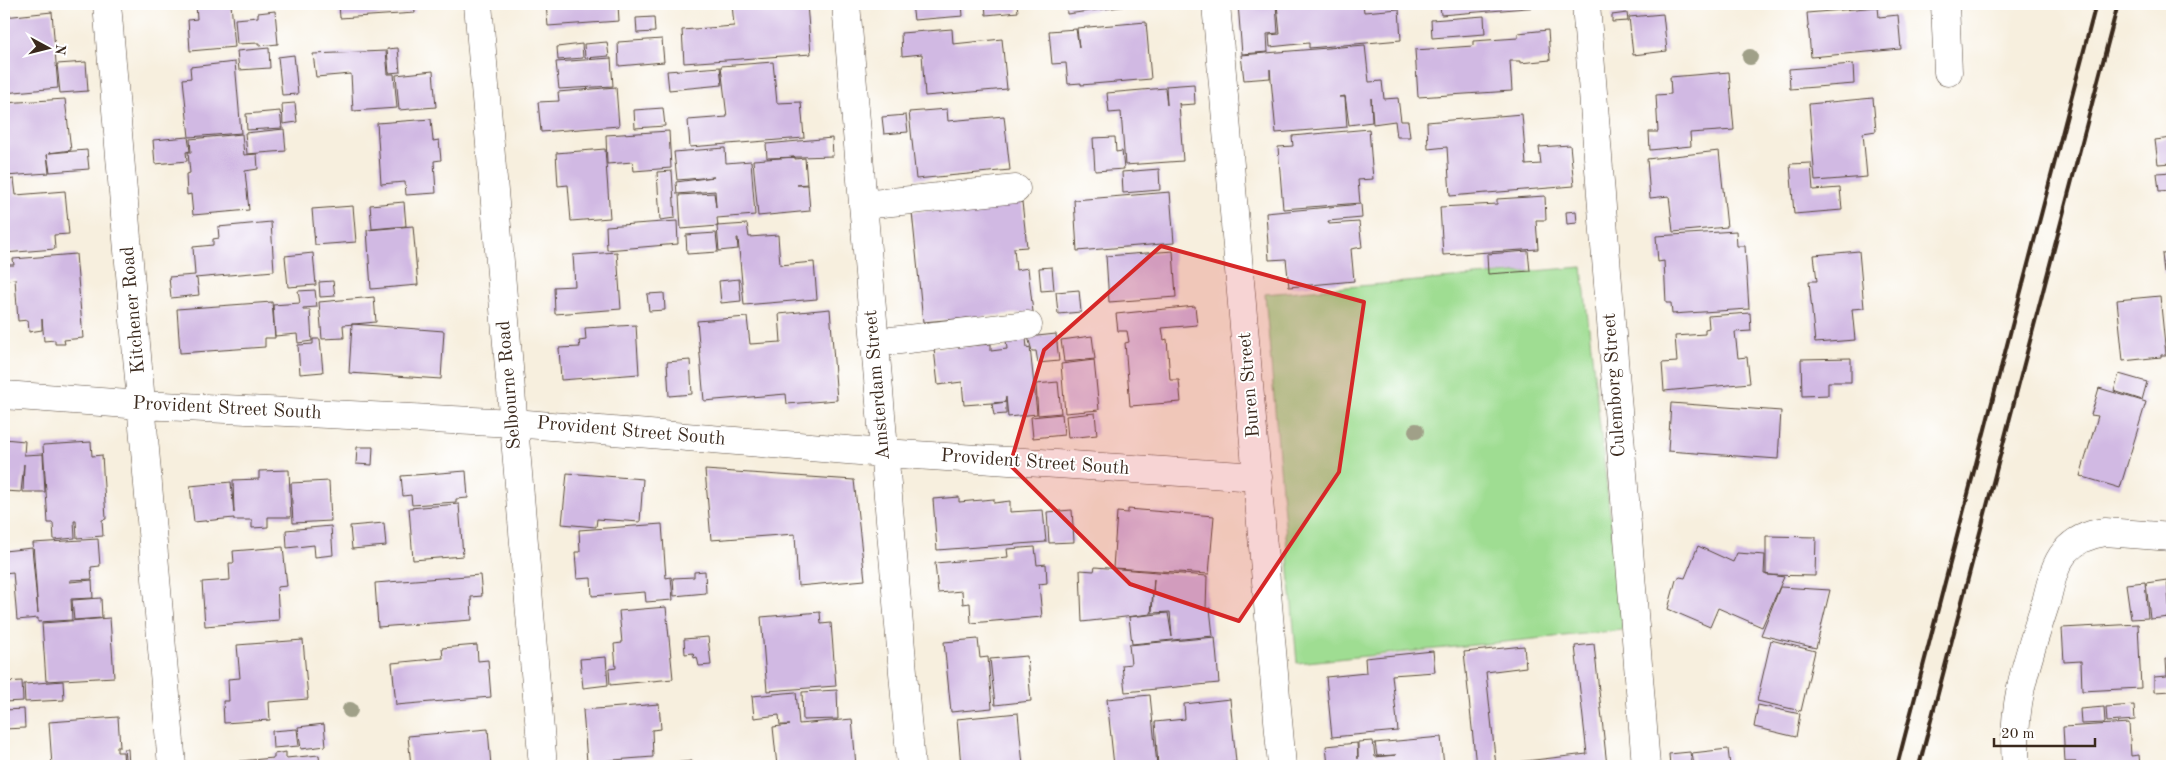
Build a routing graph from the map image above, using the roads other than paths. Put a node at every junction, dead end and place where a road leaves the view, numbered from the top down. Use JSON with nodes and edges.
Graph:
{"nodes":[{"id":1,"x":108,"y":4,"type":"edge"},
{"id":2,"x":478,"y":4,"type":"edge"},
{"id":3,"x":846,"y":4,"type":"edge"},
{"id":4,"x":1216,"y":4,"type":"edge"},
{"id":5,"x":1586,"y":4,"type":"edge"},
{"id":6,"x":1945,"y":4,"type":"edge"},
{"id":7,"x":1948,"y":72,"type":"dead end"},
{"id":8,"x":1016,"y":190,"type":"dead end"},
{"id":9,"x":863,"y":205,"type":"junction"},
{"id":10,"x":1028,"y":325,"type":"dead end"},
{"id":11,"x":874,"y":343,"type":"junction"},
{"id":12,"x":4,"y":395,"type":"edge"},
{"id":13,"x":142,"y":404,"type":"junction"},
{"id":14,"x":514,"y":423,"type":"junction"},
{"id":15,"x":884,"y":453,"type":"junction"},
{"id":16,"x":1258,"y":477,"type":"junction"},
{"id":17,"x":2172,"y":537,"type":"edge"},
{"id":18,"x":172,"y":766,"type":"edge"},
{"id":19,"x":543,"y":766,"type":"edge"},
{"id":20,"x":911,"y":766,"type":"edge"},
{"id":21,"x":1282,"y":766,"type":"edge"},
{"id":22,"x":1646,"y":766,"type":"edge"},
{"id":23,"x":2016,"y":766,"type":"edge"}],
"edges":[{"from":1,"to":13,"type":"street","name":"Kitchener Road"},
{"from":2,"to":14,"type":"street","name":"Selbourne Road"},
{"from":3,"to":9,"type":"street","name":"Amsterdam Street"},
{"from":4,"to":16,"type":"street","name":"Buren Street"},
{"from":5,"to":22,"type":"street","name":"Culemborg Street"},
{"from":6,"to":7,"type":"street"},
{"from":8,"to":9,"type":"street"},
{"from":9,"to":11,"type":"street","name":"Amsterdam Street"},
{"from":10,"to":11,"type":"street"},
{"from":11,"to":15,"type":"street","name":"Amsterdam Street"},
{"from":12,"to":13,"type":"street","name":"Provident Street South"},
{"from":13,"to":14,"type":"street","name":"Provident Street South"},
{"from":13,"to":18,"type":"street","name":"Kitchener Road"},
{"from":14,"to":15,"type":"street","name":"Provident Street South"},
{"from":14,"to":19,"type":"street","name":"Selbourne Road"},
{"from":15,"to":16,"type":"street","name":"Provident Street South"},
{"from":15,"to":20,"type":"street","name":"Amsterdam Street"},
{"from":16,"to":21,"type":"street","name":"Buren Street"},
{"from":17,"to":23,"type":"street"}]}
